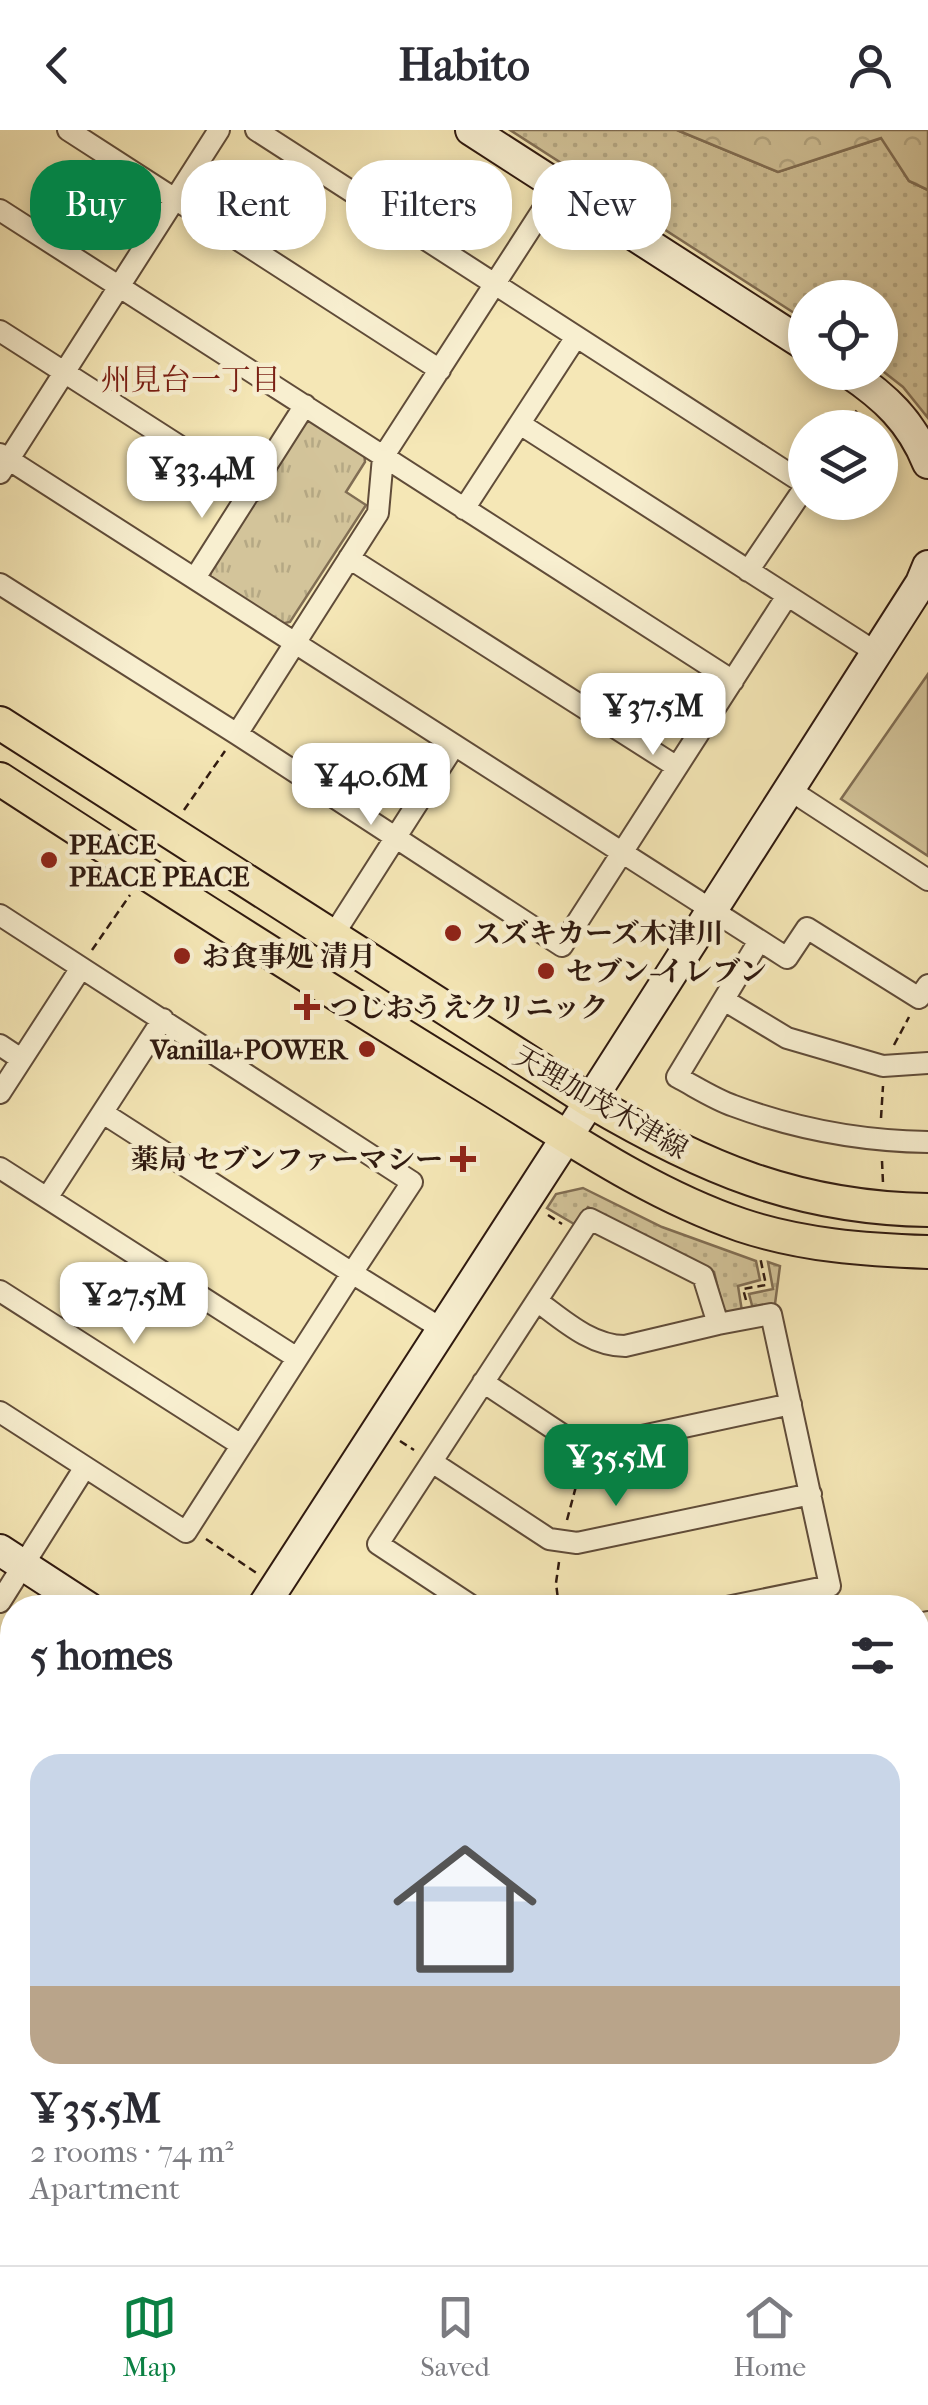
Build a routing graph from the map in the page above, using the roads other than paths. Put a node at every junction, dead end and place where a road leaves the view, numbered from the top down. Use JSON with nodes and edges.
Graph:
{"nodes":[{"id":1,"x":68,"y":130,"type":"edge"},
{"id":2,"x":219,"y":130,"type":"edge"},
{"id":3,"x":256,"y":130,"type":"edge"},
{"id":4,"x":471,"y":130,"type":"edge"},
{"id":5,"x":532,"y":169,"type":"edge"},
{"id":6,"x":175,"y":199,"type":"junction"},
{"id":7,"x":0,"y":210,"type":"edge"},
{"id":8,"x":532,"y":226,"type":"edge"},
{"id":9,"x":657,"y":250,"type":"edge"},
{"id":10,"x":495,"y":284,"type":"junction"},
{"id":11,"x":118,"y":288,"type":"junction"},
{"id":12,"x":0,"y":330,"type":"edge"},
{"id":13,"x":788,"y":334,"type":"edge"},
{"id":14,"x":576,"y":336,"type":"junction"},
{"id":15,"x":440,"y":370,"type":"junction"},
{"id":16,"x":64,"y":372,"type":"junction"},
{"id":17,"x":875,"y":390,"type":"edge"},
{"id":18,"x":304,"y":405,"type":"junction"},
{"id":19,"x":520,"y":424,"type":"junction"},
{"id":20,"x":926,"y":451,"type":"edge"},
{"id":21,"x":384,"y":457,"type":"junction"},
{"id":22,"x":3,"y":462,"type":"edge"},
{"id":23,"x":788,"y":474,"type":"edge"},
{"id":24,"x":251,"y":492,"type":"junction"},
{"id":25,"x":464,"y":509,"type":"junction"},
{"id":26,"x":788,"y":510,"type":"edge"},
{"id":27,"x":349,"y":558,"type":"junction"},
{"id":28,"x":928,"y":566,"type":"edge"},
{"id":29,"x":748,"y":570,"type":"junction"},
{"id":30,"x":195,"y":578,"type":"junction"},
{"id":31,"x":0,"y":584,"type":"edge"},
{"id":32,"x":788,"y":596,"type":"junction"},
{"id":33,"x":294,"y":643,"type":"junction"},
{"id":34,"x":877,"y":653,"type":"junction"},
{"id":35,"x":733,"y":681,"type":"junction"},
{"id":36,"x":0,"y":724,"type":"edge"},
{"id":37,"x":237,"y":734,"type":"junction"},
{"id":38,"x":454,"y":746,"type":"junction"},
{"id":39,"x":677,"y":767,"type":"junction"},
{"id":40,"x":0,"y":779,"type":"edge"},
{"id":41,"x":790,"y":790,"type":"junction"},
{"id":42,"x":394,"y":838,"type":"junction"},
{"id":43,"x":622,"y":853,"type":"junction"},
{"id":44,"x":928,"y":880,"type":"edge"},
{"id":45,"x":711,"y":911,"type":"junction"},
{"id":46,"x":0,"y":915,"type":"edge"},
{"id":47,"x":332,"y":937,"type":"junction"},
{"id":48,"x":760,"y":941,"type":"junction"},
{"id":49,"x":81,"y":968,"type":"junction"},
{"id":50,"x":924,"y":991,"type":"edge"},
{"id":51,"x":724,"y":1000,"type":"junction"},
{"id":52,"x":163,"y":1019,"type":"junction"},
{"id":53,"x":0,"y":1045,"type":"edge"},
{"id":54,"x":21,"y":1059,"type":"junction"},
{"id":55,"x":928,"y":1064,"type":"edge"},
{"id":56,"x":0,"y":1093,"type":"edge"},
{"id":57,"x":590,"y":1102,"type":"junction"},
{"id":58,"x":103,"y":1112,"type":"junction"},
{"id":59,"x":567,"y":1138,"type":"junction"},
{"id":60,"x":928,"y":1142,"type":"edge"},
{"id":61,"x":0,"y":1168,"type":"edge"},
{"id":62,"x":47,"y":1198,"type":"junction"},
{"id":63,"x":928,"y":1210,"type":"edge"},
{"id":64,"x":928,"y":1252,"type":"edge"},
{"id":65,"x":352,"y":1273,"type":"junction"},
{"id":66,"x":0,"y":1291,"type":"edge"},
{"id":67,"x":537,"y":1301,"type":"junction"},
{"id":68,"x":718,"y":1324,"type":"junction"},
{"id":69,"x":442,"y":1330,"type":"junction"},
{"id":70,"x":297,"y":1358,"type":"junction"},
{"id":71,"x":483,"y":1382,"type":"junction"},
{"id":72,"x":791,"y":1404,"type":"junction"},
{"id":73,"x":0,"y":1412,"type":"edge"},
{"id":74,"x":241,"y":1444,"type":"junction"},
{"id":75,"x":432,"y":1462,"type":"junction"},
{"id":76,"x":85,"y":1466,"type":"junction"},
{"id":77,"x":811,"y":1494,"type":"junction"},
{"id":78,"x":12,"y":1558,"type":"edge"},
{"id":79,"x":2,"y":1595,"type":"edge"},
{"id":80,"x":68,"y":1595,"type":"edge"},
{"id":81,"x":270,"y":1595,"type":"edge"},
{"id":82,"x":456,"y":1595,"type":"edge"},
{"id":83,"x":786,"y":1595,"type":"edge"}],
"edges":[{"from":1,"to":6,"type":"street"},
{"from":2,"to":6,"type":"street"},
{"from":3,"to":10,"type":"street"},
{"from":4,"to":5,"type":"street"},
{"from":6,"to":11,"type":"street"},
{"from":6,"to":15,"type":"street"},
{"from":7,"to":11,"type":"street"},
{"from":8,"to":10,"type":"street"},
{"from":9,"to":13,"type":"street"},
{"from":10,"to":14,"type":"street"},
{"from":10,"to":15,"type":"street"},
{"from":11,"to":16,"type":"street"},
{"from":11,"to":18,"type":"street"},
{"from":12,"to":16,"type":"street"},
{"from":14,"to":19,"type":"street"},
{"from":14,"to":23,"type":"street"},
{"from":15,"to":21,"type":"street"},
{"from":16,"to":22,"type":"street"},
{"from":16,"to":24,"type":"street"},
{"from":17,"to":20,"type":"street"},
{"from":18,"to":21,"type":"street"},
{"from":18,"to":24,"type":"street"},
{"from":19,"to":25,"type":"street"},
{"from":19,"to":29,"type":"street"},
{"from":21,"to":25,"type":"street"},
{"from":21,"to":27,"type":"street"},
{"from":22,"to":30,"type":"street"},
{"from":24,"to":30,"type":"street"},
{"from":25,"to":35,"type":"street"},
{"from":26,"to":29,"type":"street"},
{"from":27,"to":33,"type":"street"},
{"from":27,"to":39,"type":"street"},
{"from":28,"to":34,"type":"street"},
{"from":29,"to":32,"type":"street"},
{"from":30,"to":33,"type":"street"},
{"from":31,"to":37,"type":"street"},
{"from":32,"to":34,"type":"street"},
{"from":32,"to":35,"type":"street"},
{"from":33,"to":37,"type":"street"},
{"from":33,"to":38,"type":"street"},
{"from":34,"to":41,"type":"street"},
{"from":35,"to":39,"type":"street"},
{"from":36,"to":47,"type":"main road","name":"天理加茂木津線"},
{"from":37,"to":42,"type":"street"},
{"from":38,"to":42,"type":"street"},
{"from":38,"to":43,"type":"street"},
{"from":39,"to":43,"type":"street"},
{"from":40,"to":59,"type":"main road","name":"天理加茂木津線"},
{"from":41,"to":44,"type":"street"},
{"from":41,"to":45,"type":"street"},
{"from":42,"to":43,"type":"street"},
{"from":42,"to":47,"type":"street"},
{"from":43,"to":45,"type":"street"},
{"from":45,"to":48,"type":"street"},
{"from":45,"to":57,"type":"street"},
{"from":46,"to":49,"type":"street"},
{"from":47,"to":57,"type":"main road","name":"天理加茂木津線"},
{"from":48,"to":50,"type":"street"},
{"from":48,"to":51,"type":"street"},
{"from":49,"to":52,"type":"street"},
{"from":49,"to":54,"type":"street"},
{"from":51,"to":55,"type":"street"},
{"from":51,"to":60,"type":"street"},
{"from":52,"to":58,"type":"street"},
{"from":52,"to":65,"type":"street"},
{"from":53,"to":54,"type":"street"},
{"from":54,"to":56,"type":"street"},
{"from":57,"to":59,"type":"street"},
{"from":57,"to":63,"type":"main road","name":"天理加茂木津線"},
{"from":58,"to":62,"type":"street"},
{"from":58,"to":65,"type":"street"},
{"from":59,"to":64,"type":"main road","name":"天理加茂木津線"},
{"from":59,"to":69,"type":"street"},
{"from":61,"to":62,"type":"street"},
{"from":62,"to":70,"type":"street"},
{"from":65,"to":69,"type":"street"},
{"from":65,"to":70,"type":"street"},
{"from":66,"to":74,"type":"street"},
{"from":67,"to":68,"type":"street"},
{"from":67,"to":68,"type":"street"},
{"from":67,"to":71,"type":"street"},
{"from":68,"to":72,"type":"street"},
{"from":69,"to":81,"type":"street"},
{"from":70,"to":74,"type":"street"},
{"from":71,"to":72,"type":"street"},
{"from":71,"to":75,"type":"street"},
{"from":72,"to":77,"type":"street"},
{"from":73,"to":76,"type":"street"},
{"from":74,"to":76,"type":"street"},
{"from":75,"to":77,"type":"street"},
{"from":75,"to":82,"type":"street"},
{"from":76,"to":78,"type":"street"},
{"from":77,"to":83,"type":"street"},
{"from":78,"to":79,"type":"street"},
{"from":78,"to":80,"type":"street"}]}
